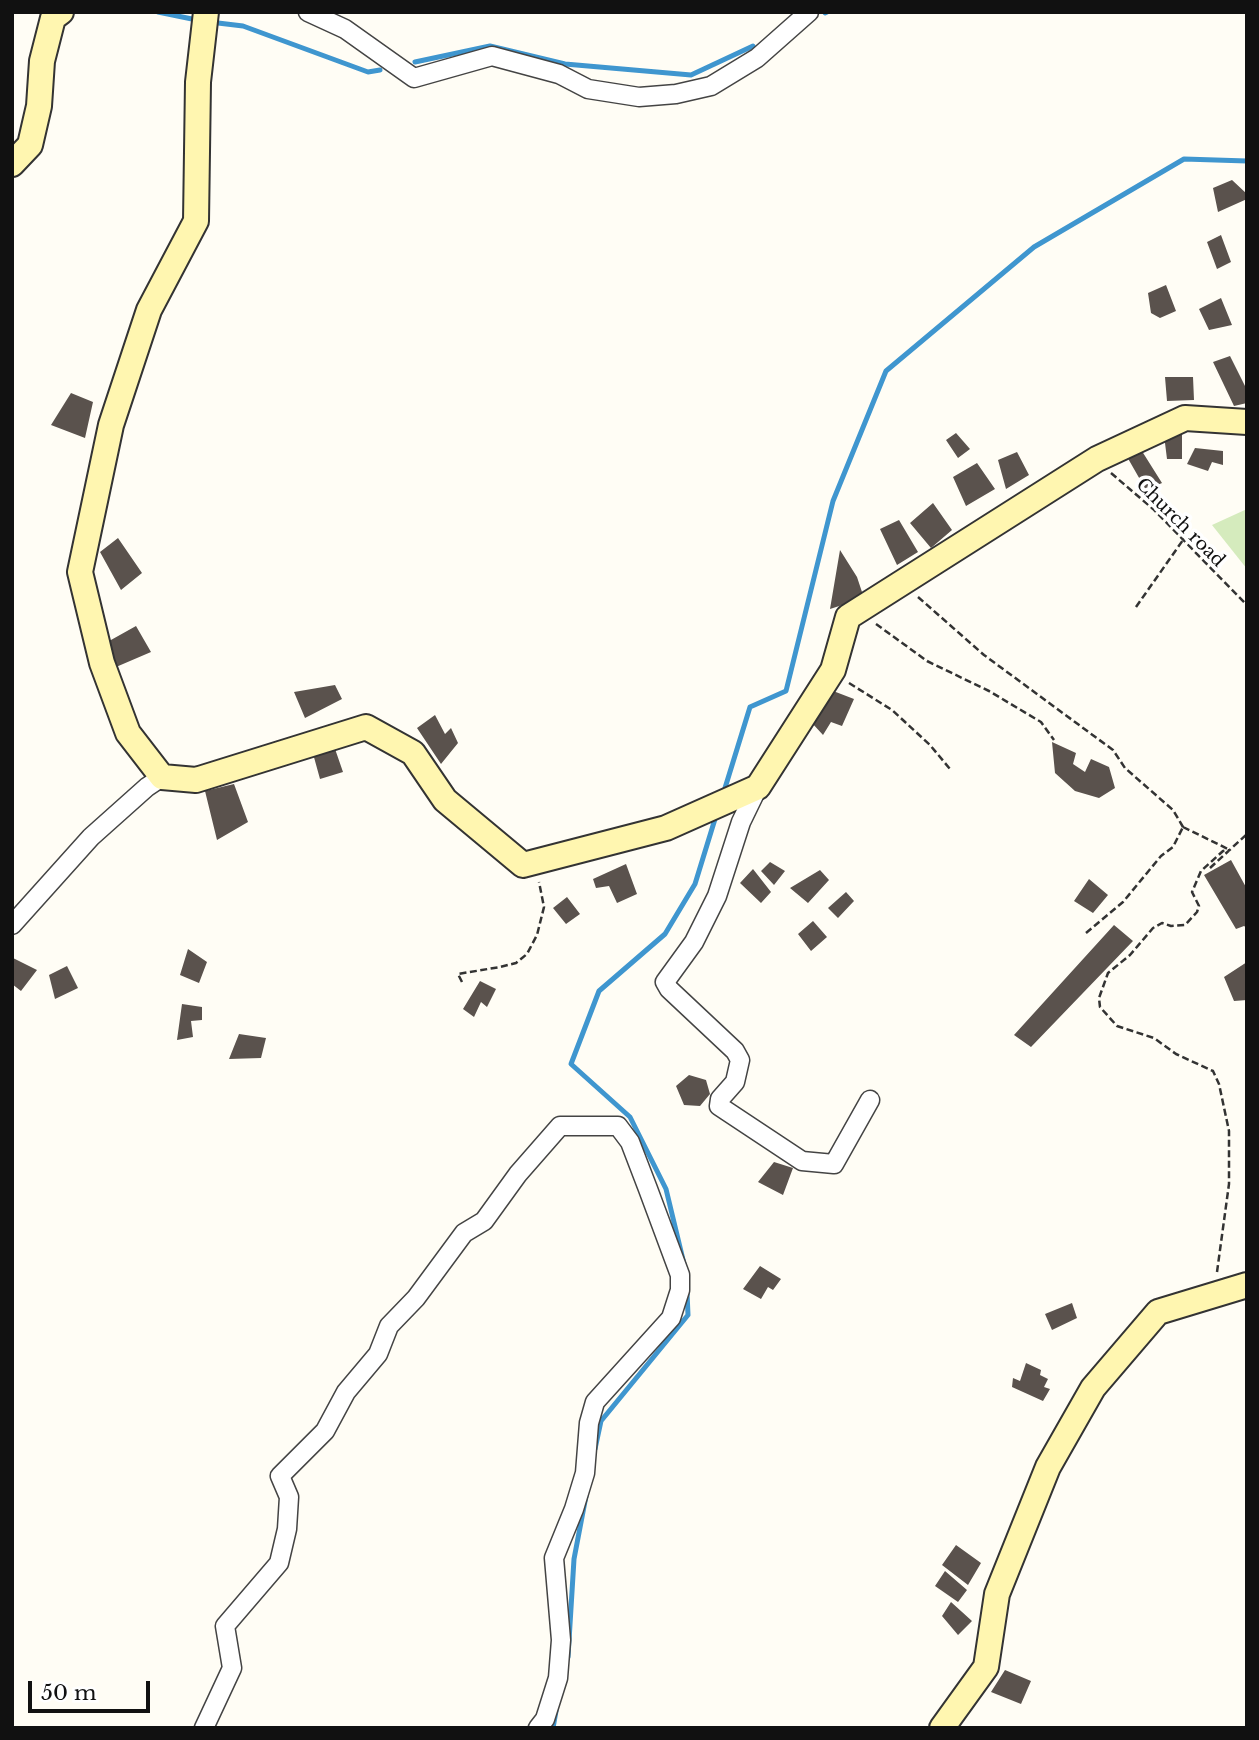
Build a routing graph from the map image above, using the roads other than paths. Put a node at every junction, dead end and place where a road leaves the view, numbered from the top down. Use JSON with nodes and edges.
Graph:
{"nodes":[{"id":1,"x":61,"y":12,"type":"edge"},
{"id":2,"x":206,"y":12,"type":"edge"},
{"id":3,"x":308,"y":12,"type":"edge"},
{"id":4,"x":809,"y":12,"type":"edge"},
{"id":5,"x":12,"y":164,"type":"edge"},
{"id":6,"x":1247,"y":422,"type":"edge"},
{"id":7,"x":162,"y":777,"type":"junction"},
{"id":8,"x":758,"y":787,"type":"junction"},
{"id":9,"x":12,"y":925,"type":"edge"},
{"id":10,"x":870,"y":1100,"type":"dead end"},
{"id":11,"x":1247,"y":1285,"type":"edge"},
{"id":12,"x":204,"y":1728,"type":"edge"},
{"id":13,"x":538,"y":1728,"type":"edge"},
{"id":14,"x":942,"y":1728,"type":"edge"}],
"edges":[{"from":1,"to":5,"type":"street"},
{"from":2,"to":7,"type":"street"},
{"from":3,"to":4,"type":"street"},
{"from":6,"to":8,"type":"street"},
{"from":7,"to":8,"type":"street"},
{"from":7,"to":9,"type":"street"},
{"from":8,"to":10,"type":"street"},
{"from":11,"to":14,"type":"street"},
{"from":12,"to":13,"type":"street"}]}
